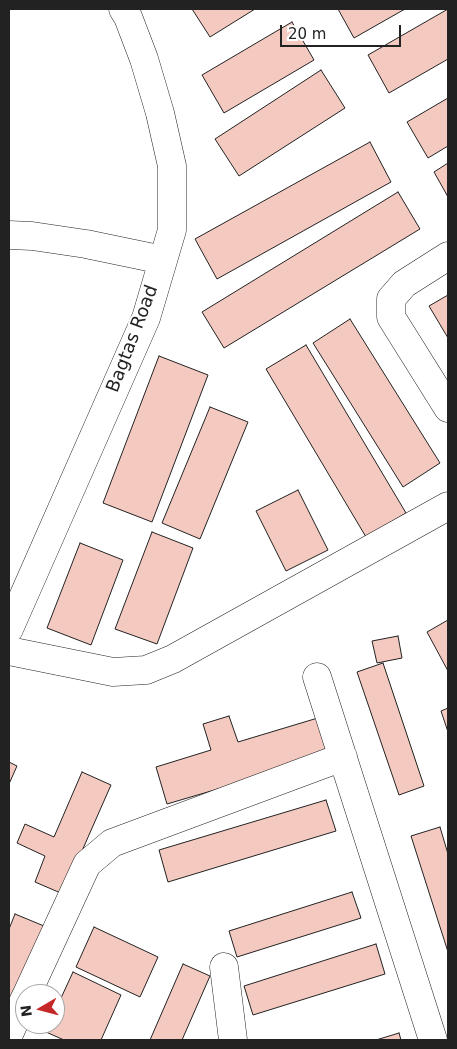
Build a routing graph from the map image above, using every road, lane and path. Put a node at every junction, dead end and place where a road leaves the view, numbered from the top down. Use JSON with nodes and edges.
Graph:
{"nodes":[{"id":1,"x":123,"y":9,"type":"edge"},
{"id":2,"x":9,"y":235,"type":"edge"},
{"id":3,"x":448,"y":256,"type":"edge"},
{"id":4,"x":163,"y":260,"type":"junction"},
{"id":5,"x":448,"y":408,"type":"edge"},
{"id":6,"x":448,"y":506,"type":"edge"},
{"id":7,"x":9,"y":629,"type":"edge"},
{"id":8,"x":9,"y":651,"type":"edge"},
{"id":9,"x":317,"y":677,"type":"dead end"},
{"id":10,"x":343,"y":757,"type":"junction"},
{"id":11,"x":224,"y":967,"type":"dead end"},
{"id":12,"x":32,"y":984,"type":"edge"},
{"id":13,"x":15,"y":1020,"type":"edge"},
{"id":14,"x":9,"y":1034,"type":"edge"},
{"id":15,"x":233,"y":1040,"type":"edge"},
{"id":16,"x":433,"y":1040,"type":"edge"}],
"edges":[{"from":1,"to":4,"type":"street","name":"Bagtas Road"},
{"from":2,"to":4,"type":"street"},
{"from":3,"to":5,"type":"street"},
{"from":4,"to":7,"type":"street","name":"Bagtas Road"},
{"from":6,"to":8,"type":"street"},
{"from":9,"to":10,"type":"street"},
{"from":10,"to":12,"type":"street"},
{"from":10,"to":16,"type":"street"},
{"from":11,"to":15,"type":"street"},
{"from":13,"to":14,"type":"street"}]}
